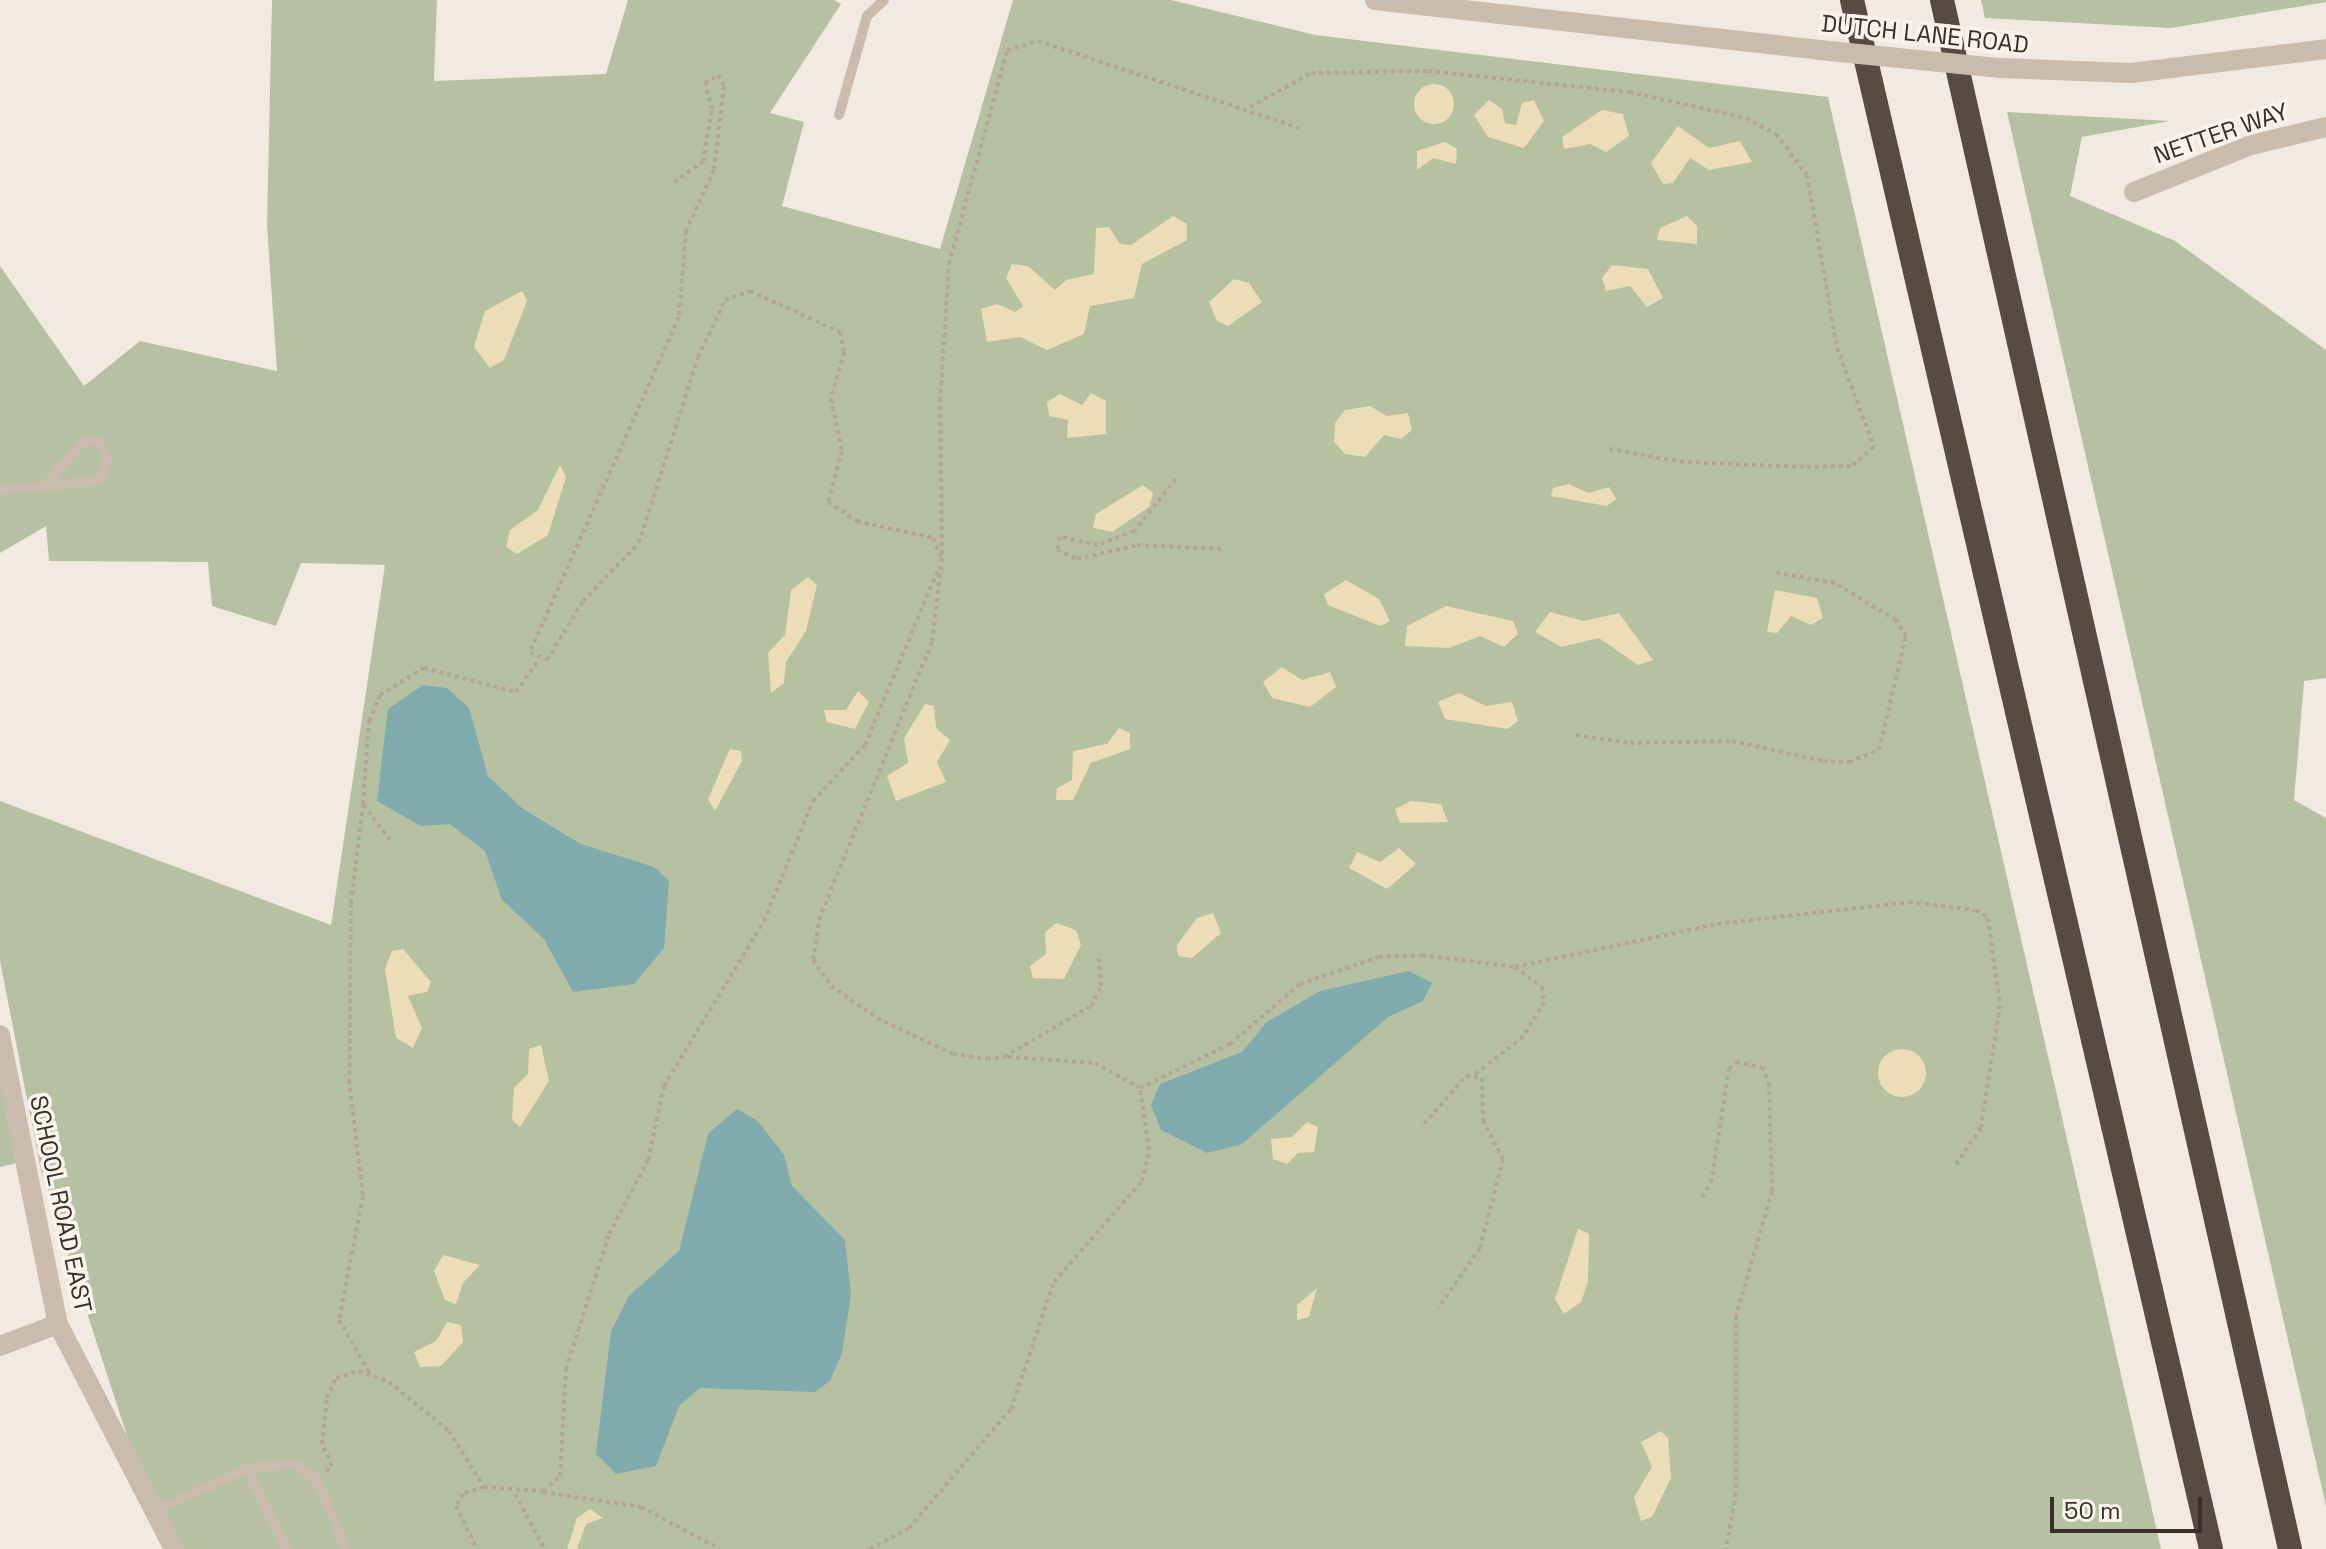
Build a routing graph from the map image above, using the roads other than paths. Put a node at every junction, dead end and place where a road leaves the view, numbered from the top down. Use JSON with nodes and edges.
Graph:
{"nodes":[{"id":1,"x":884,"y":0,"type":"edge"},
{"id":2,"x":1375,"y":0,"type":"edge"},
{"id":3,"x":1852,"y":0,"type":"edge"},
{"id":4,"x":1942,"y":0,"type":"edge"},
{"id":5,"x":2326,"y":49,"type":"edge"},
{"id":6,"x":839,"y":115,"type":"dead end"},
{"id":7,"x":2326,"y":127,"type":"edge"},
{"id":8,"x":2134,"y":192,"type":"dead end"},
{"id":9,"x":47,"y":483,"type":"junction"},
{"id":10,"x":0,"y":490,"type":"edge"},
{"id":11,"x":0,"y":1035,"type":"edge"},
{"id":12,"x":58,"y":1324,"type":"junction"},
{"id":13,"x":0,"y":1346,"type":"edge"},
{"id":14,"x":247,"y":1468,"type":"junction"},
{"id":15,"x":155,"y":1511,"type":"junction"},
{"id":16,"x":174,"y":1549,"type":"edge"},
{"id":17,"x":286,"y":1549,"type":"edge"},
{"id":18,"x":346,"y":1549,"type":"edge"},
{"id":19,"x":2211,"y":1549,"type":"edge"},
{"id":20,"x":2290,"y":1549,"type":"edge"}],
"edges":[{"from":1,"to":6,"type":"lane"},
{"from":2,"to":5,"type":"street","name":"DUTCH LANE ROAD","bridge":true},
{"from":3,"to":19,"type":"highway"},
{"from":4,"to":20,"type":"highway"},
{"from":7,"to":8,"type":"street","name":"NETTER WAY"},
{"from":9,"to":9,"type":"lane"},
{"from":9,"to":10,"type":"lane"},
{"from":11,"to":12,"type":"street","name":"SCHOOL ROAD EAST"},
{"from":12,"to":13,"type":"street"},
{"from":12,"to":15,"type":"street","name":"SCHOOL ROAD EAST"},
{"from":14,"to":15,"type":"lane"},
{"from":14,"to":17,"type":"lane"},
{"from":14,"to":18,"type":"lane"},
{"from":15,"to":16,"type":"street","name":"SCHOOL ROAD EAST"}]}
